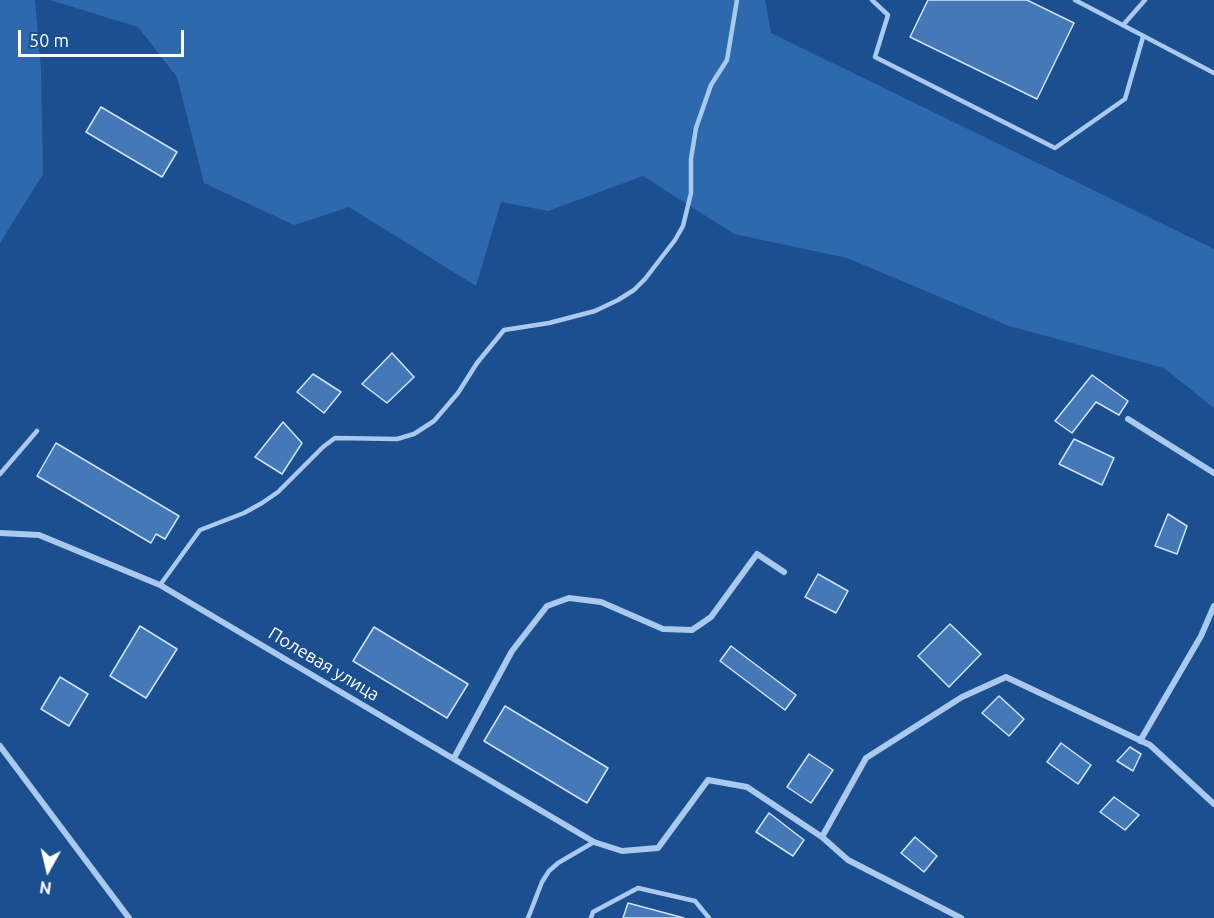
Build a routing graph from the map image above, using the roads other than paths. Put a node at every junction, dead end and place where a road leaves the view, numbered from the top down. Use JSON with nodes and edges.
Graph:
{"nodes":[{"id":1,"x":737,"y":0,"type":"edge"},
{"id":2,"x":872,"y":0,"type":"edge"},
{"id":3,"x":1075,"y":0,"type":"edge"},
{"id":4,"x":1145,"y":0,"type":"edge"},
{"id":5,"x":1124,"y":24,"type":"junction"},
{"id":6,"x":1143,"y":37,"type":"junction"},
{"id":7,"x":1214,"y":73,"type":"edge"},
{"id":8,"x":1128,"y":419,"type":"dead end"},
{"id":9,"x":36,"y":431,"type":"dead end"},
{"id":10,"x":1214,"y":473,"type":"edge"},
{"id":11,"x":0,"y":474,"type":"edge"},
{"id":12,"x":0,"y":533,"type":"edge"},
{"id":13,"x":784,"y":572,"type":"dead end"},
{"id":14,"x":159,"y":585,"type":"junction"},
{"id":15,"x":1214,"y":606,"type":"edge"},
{"id":16,"x":1140,"y":741,"type":"junction"},
{"id":17,"x":0,"y":746,"type":"edge"},
{"id":18,"x":454,"y":758,"type":"junction"},
{"id":19,"x":1214,"y":804,"type":"edge"},
{"id":20,"x":822,"y":837,"type":"junction"},
{"id":21,"x":594,"y":842,"type":"junction"},
{"id":22,"x":129,"y":918,"type":"edge"},
{"id":23,"x":528,"y":918,"type":"edge"},
{"id":24,"x":591,"y":918,"type":"edge"},
{"id":25,"x":709,"y":918,"type":"edge"},
{"id":26,"x":962,"y":918,"type":"edge"}],
"edges":[{"from":1,"to":14,"type":"lane"},
{"from":2,"to":6,"type":"lane"},
{"from":3,"to":5,"type":"lane"},
{"from":4,"to":5,"type":"lane"},
{"from":5,"to":6,"type":"lane"},
{"from":6,"to":7,"type":"lane"},
{"from":8,"to":10,"type":"street"},
{"from":9,"to":11,"type":"lane"},
{"from":12,"to":14,"type":"street","name":"Полевая улица"},
{"from":13,"to":18,"type":"street"},
{"from":14,"to":18,"type":"street","name":"Полевая улица"},
{"from":15,"to":16,"type":"street"},
{"from":16,"to":19,"type":"street"},
{"from":16,"to":20,"type":"street"},
{"from":17,"to":22,"type":"street"},
{"from":18,"to":21,"type":"street","name":"Полевая улица"},
{"from":20,"to":21,"type":"street","name":"Полевая улица"},
{"from":20,"to":26,"type":"street"},
{"from":21,"to":23,"type":"lane"},
{"from":24,"to":25,"type":"lane"}]}
